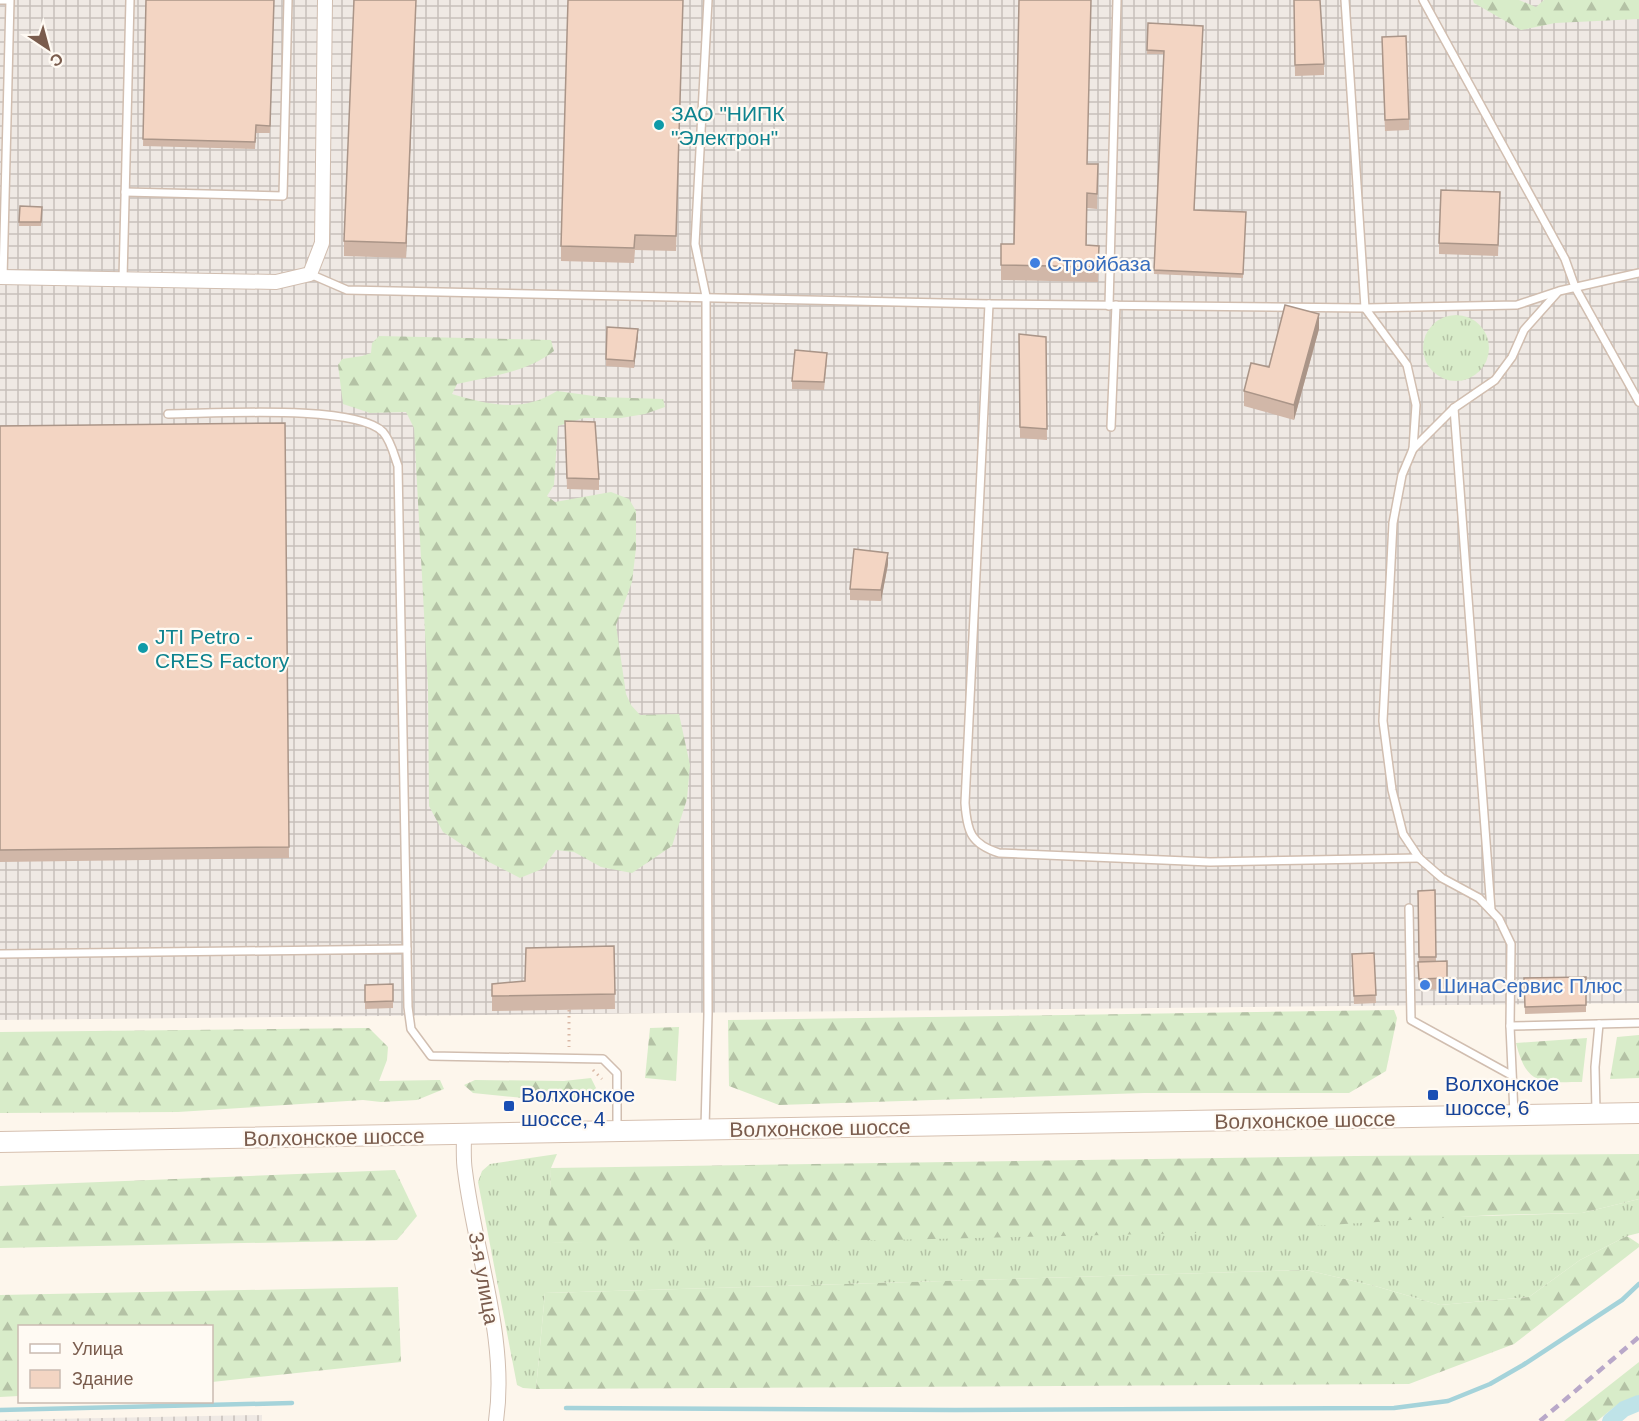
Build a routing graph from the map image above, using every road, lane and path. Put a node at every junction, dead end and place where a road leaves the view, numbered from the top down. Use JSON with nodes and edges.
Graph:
{"nodes":[{"id":1,"x":0,"y":0,"type":"edge"},
{"id":2,"x":130,"y":0,"type":"edge"},
{"id":3,"x":288,"y":0,"type":"edge"},
{"id":4,"x":325,"y":0,"type":"edge"},
{"id":5,"x":708,"y":0,"type":"edge"},
{"id":6,"x":1117,"y":0,"type":"edge"},
{"id":7,"x":1345,"y":0,"type":"edge"},
{"id":8,"x":1423,"y":0,"type":"edge"},
{"id":9,"x":4,"y":89,"type":"edge"},
{"id":10,"x":125,"y":192,"type":"junction"},
{"id":11,"x":1639,"y":273,"type":"edge"},
{"id":12,"x":310,"y":274,"type":"junction"},
{"id":13,"x":2,"y":278,"type":"edge"},
{"id":14,"x":123,"y":280,"type":"junction"},
{"id":15,"x":1575,"y":287,"type":"junction"},
{"id":16,"x":1559,"y":291,"type":"junction"},
{"id":17,"x":706,"y":296,"type":"junction"},
{"id":18,"x":989,"y":304,"type":"junction"},
{"id":19,"x":1113,"y":305,"type":"junction"},
{"id":20,"x":1365,"y":308,"type":"junction"},
{"id":21,"x":1639,"y":402,"type":"edge"},
{"id":22,"x":1454,"y":408,"type":"junction"},
{"id":23,"x":168,"y":414,"type":"dead end"},
{"id":24,"x":1111,"y":427,"type":"dead end"},
{"id":25,"x":1413,"y":449,"type":"junction"},
{"id":26,"x":1419,"y":858,"type":"junction"},
{"id":27,"x":1409,"y":908,"type":"dead end"},
{"id":28,"x":1491,"y":910,"type":"junction"},
{"id":29,"x":407,"y":949,"type":"junction"},
{"id":30,"x":0,"y":954,"type":"edge"},
{"id":31,"x":1639,"y":1023,"type":"edge"},
{"id":32,"x":1599,"y":1024,"type":"junction"},
{"id":33,"x":1510,"y":1026,"type":"junction"},
{"id":34,"x":1512,"y":1075,"type":"junction"},
{"id":35,"x":1639,"y":1113,"type":"edge"},
{"id":36,"x":1596,"y":1114,"type":"junction"},
{"id":37,"x":1514,"y":1115,"type":"junction"},
{"id":38,"x":705,"y":1130,"type":"junction"},
{"id":39,"x":617,"y":1132,"type":"junction"},
{"id":40,"x":464,"y":1134,"type":"junction"},
{"id":41,"x":0,"y":1142,"type":"edge"},
{"id":42,"x":496,"y":1421,"type":"edge"}],
"edges":[{"from":1,"to":9,"type":"lane"},
{"from":2,"to":10,"type":"lane"},
{"from":3,"to":10,"type":"lane"},
{"from":4,"to":12,"type":"street"},
{"from":5,"to":17,"type":"lane"},
{"from":6,"to":19,"type":"lane"},
{"from":7,"to":20,"type":"lane"},
{"from":8,"to":15,"type":"lane"},
{"from":9,"to":13,"type":"lane"},
{"from":10,"to":14,"type":"lane"},
{"from":11,"to":15,"type":"lane"},
{"from":12,"to":14,"type":"street"},
{"from":12,"to":17,"type":"lane"},
{"from":13,"to":14,"type":"street"},
{"from":15,"to":16,"type":"lane"},
{"from":15,"to":21,"type":"lane"},
{"from":16,"to":20,"type":"lane"},
{"from":16,"to":22,"type":"lane"},
{"from":17,"to":18,"type":"lane"},
{"from":17,"to":38,"type":"lane"},
{"from":18,"to":19,"type":"lane"},
{"from":18,"to":26,"type":"lane"},
{"from":19,"to":20,"type":"lane"},
{"from":19,"to":24,"type":"lane"},
{"from":20,"to":25,"type":"lane"},
{"from":22,"to":25,"type":"lane"},
{"from":22,"to":28,"type":"lane"},
{"from":23,"to":29,"type":"lane"},
{"from":25,"to":26,"type":"lane"},
{"from":26,"to":28,"type":"lane"},
{"from":27,"to":34,"type":"lane"},
{"from":28,"to":33,"type":"lane"},
{"from":29,"to":30,"type":"lane"},
{"from":29,"to":39,"type":"lane"},
{"from":31,"to":32,"type":"lane"},
{"from":32,"to":33,"type":"lane"},
{"from":32,"to":36,"type":"lane"},
{"from":33,"to":34,"type":"lane"},
{"from":34,"to":37,"type":"lane"},
{"from":35,"to":36,"type":"main road","name":"Волхонское шоссе"},
{"from":36,"to":37,"type":"main road","name":"Волхонское шоссе"},
{"from":37,"to":38,"type":"main road","name":"Волхонское шоссе"},
{"from":38,"to":39,"type":"main road","name":"Волхонское шоссе"},
{"from":39,"to":40,"type":"main road","name":"Волхонское шоссе"},
{"from":40,"to":41,"type":"main road","name":"Волхонское шоссе"},
{"from":40,"to":42,"type":"street","name":"3-я улица"}]}
